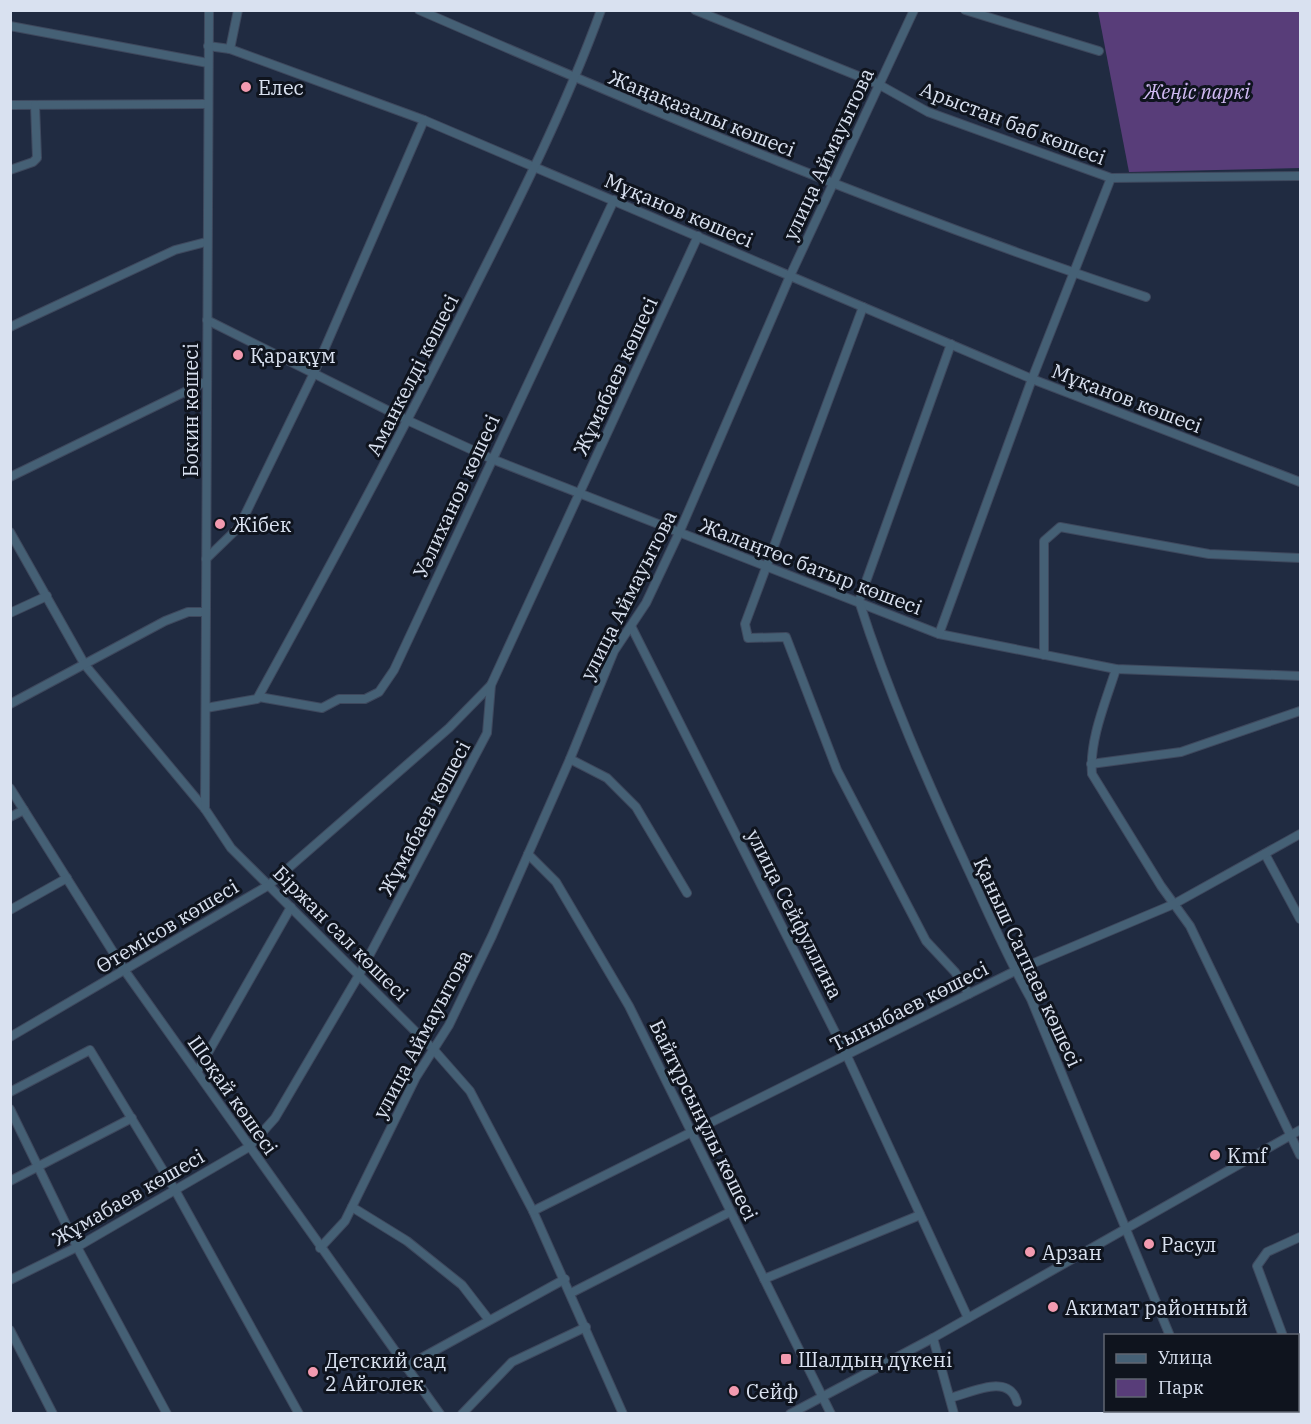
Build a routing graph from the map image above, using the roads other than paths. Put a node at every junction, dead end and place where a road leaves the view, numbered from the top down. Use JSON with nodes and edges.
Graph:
{"nodes":[{"id":1,"x":209,"y":10,"type":"edge"},
{"id":2,"x":238,"y":10,"type":"edge"},
{"id":3,"x":601,"y":10,"type":"edge"},
{"id":4,"x":695,"y":10,"type":"edge"},
{"id":5,"x":914,"y":10,"type":"edge"},
{"id":6,"x":965,"y":10,"type":"edge"},
{"id":7,"x":423,"y":11,"type":"edge"},
{"id":8,"x":10,"y":26,"type":"edge"},
{"id":9,"x":208,"y":46,"type":"junction"},
{"id":10,"x":230,"y":49,"type":"junction"},
{"id":11,"x":1099,"y":51,"type":"dead end"},
{"id":12,"x":208,"y":63,"type":"junction"},
{"id":13,"x":576,"y":80,"type":"junction"},
{"id":14,"x":878,"y":84,"type":"junction"},
{"id":15,"x":208,"y":104,"type":"junction"},
{"id":16,"x":10,"y":105,"type":"edge"},
{"id":17,"x":35,"y":105,"type":"junction"},
{"id":18,"x":424,"y":120,"type":"junction"},
{"id":19,"x":536,"y":166,"type":"junction"},
{"id":20,"x":10,"y":171,"type":"edge"},
{"id":21,"x":1300,"y":176,"type":"edge"},
{"id":22,"x":1111,"y":178,"type":"junction"},
{"id":23,"x":833,"y":183,"type":"junction"},
{"id":24,"x":614,"y":200,"type":"junction"},
{"id":25,"x":698,"y":236,"type":"junction"},
{"id":26,"x":206,"y":242,"type":"junction"},
{"id":27,"x":1074,"y":273,"type":"junction"},
{"id":28,"x":790,"y":276,"type":"junction"},
{"id":29,"x":1146,"y":297,"type":"dead end"},
{"id":30,"x":863,"y":307,"type":"junction"},
{"id":31,"x":207,"y":320,"type":"junction"},
{"id":32,"x":10,"y":327,"type":"edge"},
{"id":33,"x":951,"y":344,"type":"junction"},
{"id":34,"x":314,"y":374,"type":"junction"},
{"id":35,"x":1032,"y":379,"type":"junction"},
{"id":36,"x":207,"y":381,"type":"junction"},
{"id":37,"x":409,"y":421,"type":"junction"},
{"id":38,"x":492,"y":459,"type":"junction"},
{"id":39,"x":10,"y":477,"type":"edge"},
{"id":40,"x":1300,"y":482,"type":"edge"},
{"id":41,"x":580,"y":493,"type":"junction"},
{"id":42,"x":10,"y":532,"type":"edge"},
{"id":43,"x":679,"y":533,"type":"junction"},
{"id":44,"x":206,"y":558,"type":"junction"},
{"id":45,"x":1300,"y":558,"type":"edge"},
{"id":46,"x":767,"y":568,"type":"junction"},
{"id":47,"x":46,"y":596,"type":"junction"},
{"id":48,"x":859,"y":601,"type":"junction"},
{"id":49,"x":206,"y":612,"type":"junction"},
{"id":50,"x":10,"y":613,"type":"edge"},
{"id":51,"x":631,"y":626,"type":"junction"},
{"id":52,"x":939,"y":634,"type":"junction"},
{"id":53,"x":1044,"y":654,"type":"junction"},
{"id":54,"x":85,"y":665,"type":"junction"},
{"id":55,"x":1116,"y":669,"type":"junction"},
{"id":56,"x":1300,"y":676,"type":"edge"},
{"id":57,"x":491,"y":685,"type":"junction"},
{"id":58,"x":259,"y":697,"type":"junction"},
{"id":59,"x":10,"y":704,"type":"edge"},
{"id":60,"x":206,"y":708,"type":"junction"},
{"id":61,"x":1300,"y":711,"type":"edge"},
{"id":62,"x":570,"y":759,"type":"junction"},
{"id":63,"x":1091,"y":764,"type":"junction"},
{"id":64,"x":10,"y":788,"type":"edge"},
{"id":65,"x":205,"y":809,"type":"junction"},
{"id":66,"x":24,"y":810,"type":"junction"},
{"id":67,"x":10,"y":817,"type":"edge"},
{"id":68,"x":1300,"y":834,"type":"edge"},
{"id":69,"x":528,"y":854,"type":"junction"},
{"id":70,"x":1265,"y":854,"type":"junction"},
{"id":71,"x":67,"y":878,"type":"junction"},
{"id":72,"x":269,"y":885,"type":"junction"},
{"id":73,"x":687,"y":893,"type":"dead end"},
{"id":74,"x":1174,"y":904,"type":"junction"},
{"id":75,"x":291,"y":907,"type":"junction"},
{"id":76,"x":10,"y":910,"type":"edge"},
{"id":77,"x":1300,"y":919,"type":"edge"},
{"id":78,"x":125,"y":971,"type":"junction"},
{"id":79,"x":1015,"y":971,"type":"junction"},
{"id":80,"x":359,"y":975,"type":"junction"},
{"id":81,"x":969,"y":994,"type":"junction"},
{"id":82,"x":10,"y":1037,"type":"edge"},
{"id":83,"x":434,"y":1050,"type":"junction"},
{"id":84,"x":847,"y":1056,"type":"junction"},
{"id":85,"x":197,"y":1072,"type":"junction"},
{"id":86,"x":10,"y":1092,"type":"edge"},
{"id":87,"x":10,"y":1109,"type":"edge"},
{"id":88,"x":132,"y":1118,"type":"junction"},
{"id":89,"x":1296,"y":1132,"type":"edge"},
{"id":90,"x":690,"y":1133,"type":"junction"},
{"id":91,"x":249,"y":1147,"type":"junction"},
{"id":92,"x":1300,"y":1155,"type":"edge"},
{"id":93,"x":40,"y":1166,"type":"junction"},
{"id":94,"x":10,"y":1181,"type":"edge"},
{"id":95,"x":175,"y":1190,"type":"junction"},
{"id":96,"x":352,"y":1207,"type":"junction"},
{"id":97,"x":533,"y":1211,"type":"junction"},
{"id":98,"x":730,"y":1212,"type":"junction"},
{"id":99,"x":920,"y":1215,"type":"junction"},
{"id":100,"x":1124,"y":1228,"type":"junction"},
{"id":101,"x":1300,"y":1237,"type":"edge"},
{"id":102,"x":77,"y":1247,"type":"junction"},
{"id":103,"x":320,"y":1248,"type":"junction"},
{"id":104,"x":764,"y":1279,"type":"junction"},
{"id":105,"x":10,"y":1280,"type":"edge"},
{"id":106,"x":565,"y":1280,"type":"junction"},
{"id":107,"x":571,"y":1293,"type":"junction"},
{"id":108,"x":968,"y":1318,"type":"junction"},
{"id":109,"x":489,"y":1320,"type":"junction"},
{"id":110,"x":586,"y":1327,"type":"junction"},
{"id":111,"x":10,"y":1330,"type":"edge"},
{"id":112,"x":1170,"y":1334,"type":"edge"},
{"id":113,"x":1283,"y":1334,"type":"edge"},
{"id":114,"x":933,"y":1338,"type":"junction"},
{"id":115,"x":405,"y":1367,"type":"junction"},
{"id":116,"x":823,"y":1396,"type":"junction"},
{"id":117,"x":950,"y":1398,"type":"junction"},
{"id":118,"x":1017,"y":1402,"type":"dead end"},
{"id":119,"x":53,"y":1413,"type":"edge"},
{"id":120,"x":167,"y":1413,"type":"edge"},
{"id":121,"x":299,"y":1413,"type":"edge"},
{"id":122,"x":440,"y":1413,"type":"edge"},
{"id":123,"x":462,"y":1413,"type":"edge"},
{"id":124,"x":623,"y":1413,"type":"edge"},
{"id":125,"x":790,"y":1413,"type":"edge"},
{"id":126,"x":831,"y":1413,"type":"edge"},
{"id":127,"x":954,"y":1413,"type":"edge"}],
"edges":[{"from":1,"to":9,"type":"street","name":"Бокин көшесі"},
{"from":2,"to":10,"type":"street"},
{"from":3,"to":13,"type":"street","name":"Аманкелді көшесі"},
{"from":4,"to":14,"type":"street","name":"Арыстан баб көшесі"},
{"from":5,"to":14,"type":"street","name":"улица Аймауытова"},
{"from":6,"to":11,"type":"street"},
{"from":7,"to":13,"type":"street","name":"Жаңақазалы көшесі"},
{"from":8,"to":12,"type":"street"},
{"from":9,"to":10,"type":"street","name":"Мұқанов көшесі"},
{"from":9,"to":12,"type":"street","name":"Бокин көшесі"},
{"from":10,"to":18,"type":"street","name":"Мұқанов көшесі"},
{"from":12,"to":15,"type":"street","name":"Бокин көшесі"},
{"from":13,"to":19,"type":"street","name":"Аманкелді көшесі"},
{"from":13,"to":23,"type":"street","name":"Жаңақазалы көшесі"},
{"from":14,"to":22,"type":"street","name":"Арыстан баб көшесі"},
{"from":14,"to":23,"type":"street","name":"улица Аймауытова"},
{"from":15,"to":17,"type":"street"},
{"from":15,"to":26,"type":"street","name":"Бокин көшесі"},
{"from":16,"to":17,"type":"street"},
{"from":17,"to":20,"type":"street"},
{"from":18,"to":19,"type":"street","name":"Мұқанов көшесі"},
{"from":18,"to":34,"type":"street"},
{"from":19,"to":24,"type":"street","name":"Мұқанов көшесі"},
{"from":19,"to":37,"type":"street","name":"Аманкелді көшесі"},
{"from":21,"to":22,"type":"street","name":"Арыстан баб көшесі"},
{"from":22,"to":27,"type":"street"},
{"from":23,"to":27,"type":"street","name":"Жаңақазалы көшесі"},
{"from":23,"to":28,"type":"street","name":"улица Аймауытова"},
{"from":24,"to":25,"type":"street","name":"Мұқанов көшесі"},
{"from":24,"to":38,"type":"street","name":"Уәлиханов көшесі"},
{"from":25,"to":28,"type":"street","name":"Мұқанов көшесі"},
{"from":25,"to":41,"type":"street","name":"Жұмабаев көшесі"},
{"from":26,"to":31,"type":"street","name":"Бокин көшесі"},
{"from":26,"to":32,"type":"street"},
{"from":27,"to":29,"type":"street","name":"Жаңақазалы көшесі"},
{"from":27,"to":35,"type":"street"},
{"from":28,"to":30,"type":"street","name":"Мұқанов көшесі"},
{"from":28,"to":43,"type":"street","name":"улица Аймауытова"},
{"from":30,"to":33,"type":"street","name":"Мұқанов көшесі"},
{"from":30,"to":46,"type":"street"},
{"from":31,"to":34,"type":"street","name":"Жалаңтөс батыр көшесі"},
{"from":31,"to":36,"type":"street","name":"Бокин көшесі"},
{"from":33,"to":35,"type":"street","name":"Мұқанов көшесі"},
{"from":33,"to":48,"type":"street"},
{"from":34,"to":37,"type":"street","name":"Жалаңтөс батыр көшесі"},
{"from":34,"to":44,"type":"street"},
{"from":35,"to":40,"type":"street","name":"Мұқанов көшесі"},
{"from":35,"to":52,"type":"street"},
{"from":36,"to":39,"type":"street"},
{"from":36,"to":44,"type":"street","name":"Бокин көшесі"},
{"from":37,"to":38,"type":"street","name":"Жалаңтөс батыр көшесі"},
{"from":37,"to":58,"type":"street","name":"Аманкелді көшесі"},
{"from":38,"to":41,"type":"street","name":"Жалаңтөс батыр көшесі"},
{"from":38,"to":58,"type":"street","name":"Уәлиханов көшесі"},
{"from":41,"to":43,"type":"street","name":"Жалаңтөс батыр көшесі"},
{"from":41,"to":57,"type":"street","name":"Жұмабаев көшесі"},
{"from":42,"to":47,"type":"street","name":"Біржан сал көшесі"},
{"from":43,"to":46,"type":"street","name":"Жалаңтөс батыр көшесі"},
{"from":43,"to":51,"type":"street","name":"улица Аймауытова"},
{"from":44,"to":49,"type":"street","name":"Бокин көшесі"},
{"from":45,"to":53,"type":"street"},
{"from":46,"to":48,"type":"street","name":"Жалаңтөс батыр көшесі"},
{"from":46,"to":81,"type":"street"},
{"from":47,"to":50,"type":"street"},
{"from":47,"to":54,"type":"street","name":"Біржан сал көшесі"},
{"from":48,"to":52,"type":"street","name":"Жалаңтөс батыр көшесі"},
{"from":48,"to":79,"type":"street","name":"Қаныш Сатпаев көшесі"},
{"from":49,"to":54,"type":"street"},
{"from":49,"to":60,"type":"street","name":"Бокин көшесі"},
{"from":51,"to":62,"type":"street","name":"улица Аймауытова"},
{"from":51,"to":84,"type":"street","name":"улица Сейфуллина"},
{"from":52,"to":53,"type":"street","name":"Жалаңтөс батыр көшесі"},
{"from":53,"to":55,"type":"street","name":"Жалаңтөс батыр көшесі"},
{"from":54,"to":59,"type":"street"},
{"from":54,"to":65,"type":"street","name":"Біржан сал көшесі"},
{"from":55,"to":56,"type":"street","name":"Жалаңтөс батыр көшесі"},
{"from":55,"to":63,"type":"street"},
{"from":57,"to":72,"type":"street","name":"Өтемісов көшесі"},
{"from":57,"to":80,"type":"street","name":"Жұмабаев көшесі"},
{"from":58,"to":60,"type":"street"},
{"from":60,"to":65,"type":"street","name":"Бокин көшесі"},
{"from":61,"to":63,"type":"street"},
{"from":62,"to":69,"type":"street","name":"улица Аймауытова"},
{"from":62,"to":73,"type":"street"},
{"from":63,"to":74,"type":"street"},
{"from":64,"to":66,"type":"street","name":"Шоқай көшесі"},
{"from":65,"to":72,"type":"street","name":"Біржан сал көшесі"},
{"from":66,"to":67,"type":"street"},
{"from":66,"to":71,"type":"street","name":"Шоқай көшесі"},
{"from":68,"to":70,"type":"street","name":"Тыныбаев көшесі"},
{"from":69,"to":83,"type":"street","name":"улица Аймауытова"},
{"from":69,"to":90,"type":"street","name":"Байтұрсынұлы көшесі"},
{"from":70,"to":74,"type":"street","name":"Тыныбаев көшесі"},
{"from":70,"to":77,"type":"street"},
{"from":71,"to":76,"type":"street"},
{"from":71,"to":78,"type":"street","name":"Шоқай көшесі"},
{"from":72,"to":75,"type":"street","name":"Біржан сал көшесі"},
{"from":72,"to":78,"type":"street","name":"Өтемісов көшесі"},
{"from":74,"to":79,"type":"street","name":"Тыныбаев көшесі"},
{"from":74,"to":89,"type":"street"},
{"from":75,"to":80,"type":"street","name":"Біржан сал көшесі"},
{"from":75,"to":85,"type":"street"},
{"from":78,"to":82,"type":"street","name":"Өтемісов көшесі"},
{"from":78,"to":85,"type":"street","name":"Шоқай көшесі"},
{"from":79,"to":81,"type":"street","name":"Тыныбаев көшесі"},
{"from":79,"to":100,"type":"street","name":"Қаныш Сатпаев көшесі"},
{"from":80,"to":83,"type":"street","name":"Біржан сал көшесі"},
{"from":80,"to":91,"type":"street","name":"Жұмабаев көшесі"},
{"from":81,"to":84,"type":"street","name":"Тыныбаев көшесі"},
{"from":83,"to":96,"type":"street","name":"улица Аймауытова"},
{"from":83,"to":97,"type":"street","name":"Біржан сал көшесі"},
{"from":84,"to":90,"type":"street","name":"Тыныбаев көшесі"},
{"from":84,"to":99,"type":"street","name":"улица Сейфуллина"},
{"from":85,"to":91,"type":"street","name":"Шоқай көшесі"},
{"from":86,"to":88,"type":"street"},
{"from":87,"to":93,"type":"street"},
{"from":88,"to":93,"type":"street"},
{"from":88,"to":95,"type":"street"},
{"from":89,"to":92,"type":"street"},
{"from":89,"to":100,"type":"street"},
{"from":90,"to":97,"type":"street","name":"Тыныбаев көшесі"},
{"from":90,"to":98,"type":"street","name":"Байтұрсынұлы көшесі"},
{"from":91,"to":95,"type":"street","name":"Жұмабаев көшесі"},
{"from":91,"to":103,"type":"street","name":"Шоқай көшесі"},
{"from":93,"to":94,"type":"street"},
{"from":93,"to":102,"type":"street"},
{"from":95,"to":102,"type":"street","name":"Жұмабаев көшесі"},
{"from":95,"to":121,"type":"street"},
{"from":96,"to":103,"type":"street","name":"улица Аймауытова"},
{"from":96,"to":109,"type":"street"},
{"from":97,"to":106,"type":"street","name":"Біржан сал көшесі"},
{"from":98,"to":104,"type":"street","name":"Байтұрсынұлы көшесі"},
{"from":98,"to":107,"type":"street"},
{"from":99,"to":104,"type":"street"},
{"from":99,"to":108,"type":"street","name":"улица Сейфуллина"},
{"from":100,"to":108,"type":"street"},
{"from":100,"to":112,"type":"street","name":"Қаныш Сатпаев көшесі"},
{"from":101,"to":113,"type":"street"},
{"from":102,"to":105,"type":"street","name":"Жұмабаев көшесі"},
{"from":102,"to":120,"type":"street"},
{"from":103,"to":115,"type":"street","name":"Шоқай көшесі"},
{"from":104,"to":116,"type":"street","name":"Байтұрсынұлы көшесі"},
{"from":106,"to":107,"type":"street","name":"Біржан сал көшесі"},
{"from":106,"to":109,"type":"street"},
{"from":107,"to":110,"type":"street","name":"Біржан сал көшесі"},
{"from":108,"to":114,"type":"street"},
{"from":109,"to":115,"type":"street"},
{"from":110,"to":123,"type":"street"},
{"from":110,"to":124,"type":"street","name":"Біржан сал көшесі"},
{"from":111,"to":119,"type":"street"},
{"from":114,"to":116,"type":"street"},
{"from":114,"to":117,"type":"street"},
{"from":115,"to":122,"type":"street","name":"Шоқай көшесі"},
{"from":116,"to":125,"type":"street"},
{"from":116,"to":126,"type":"street","name":"Байтұрсынұлы көшесі"},
{"from":117,"to":118,"type":"street"},
{"from":117,"to":127,"type":"street"}]}
